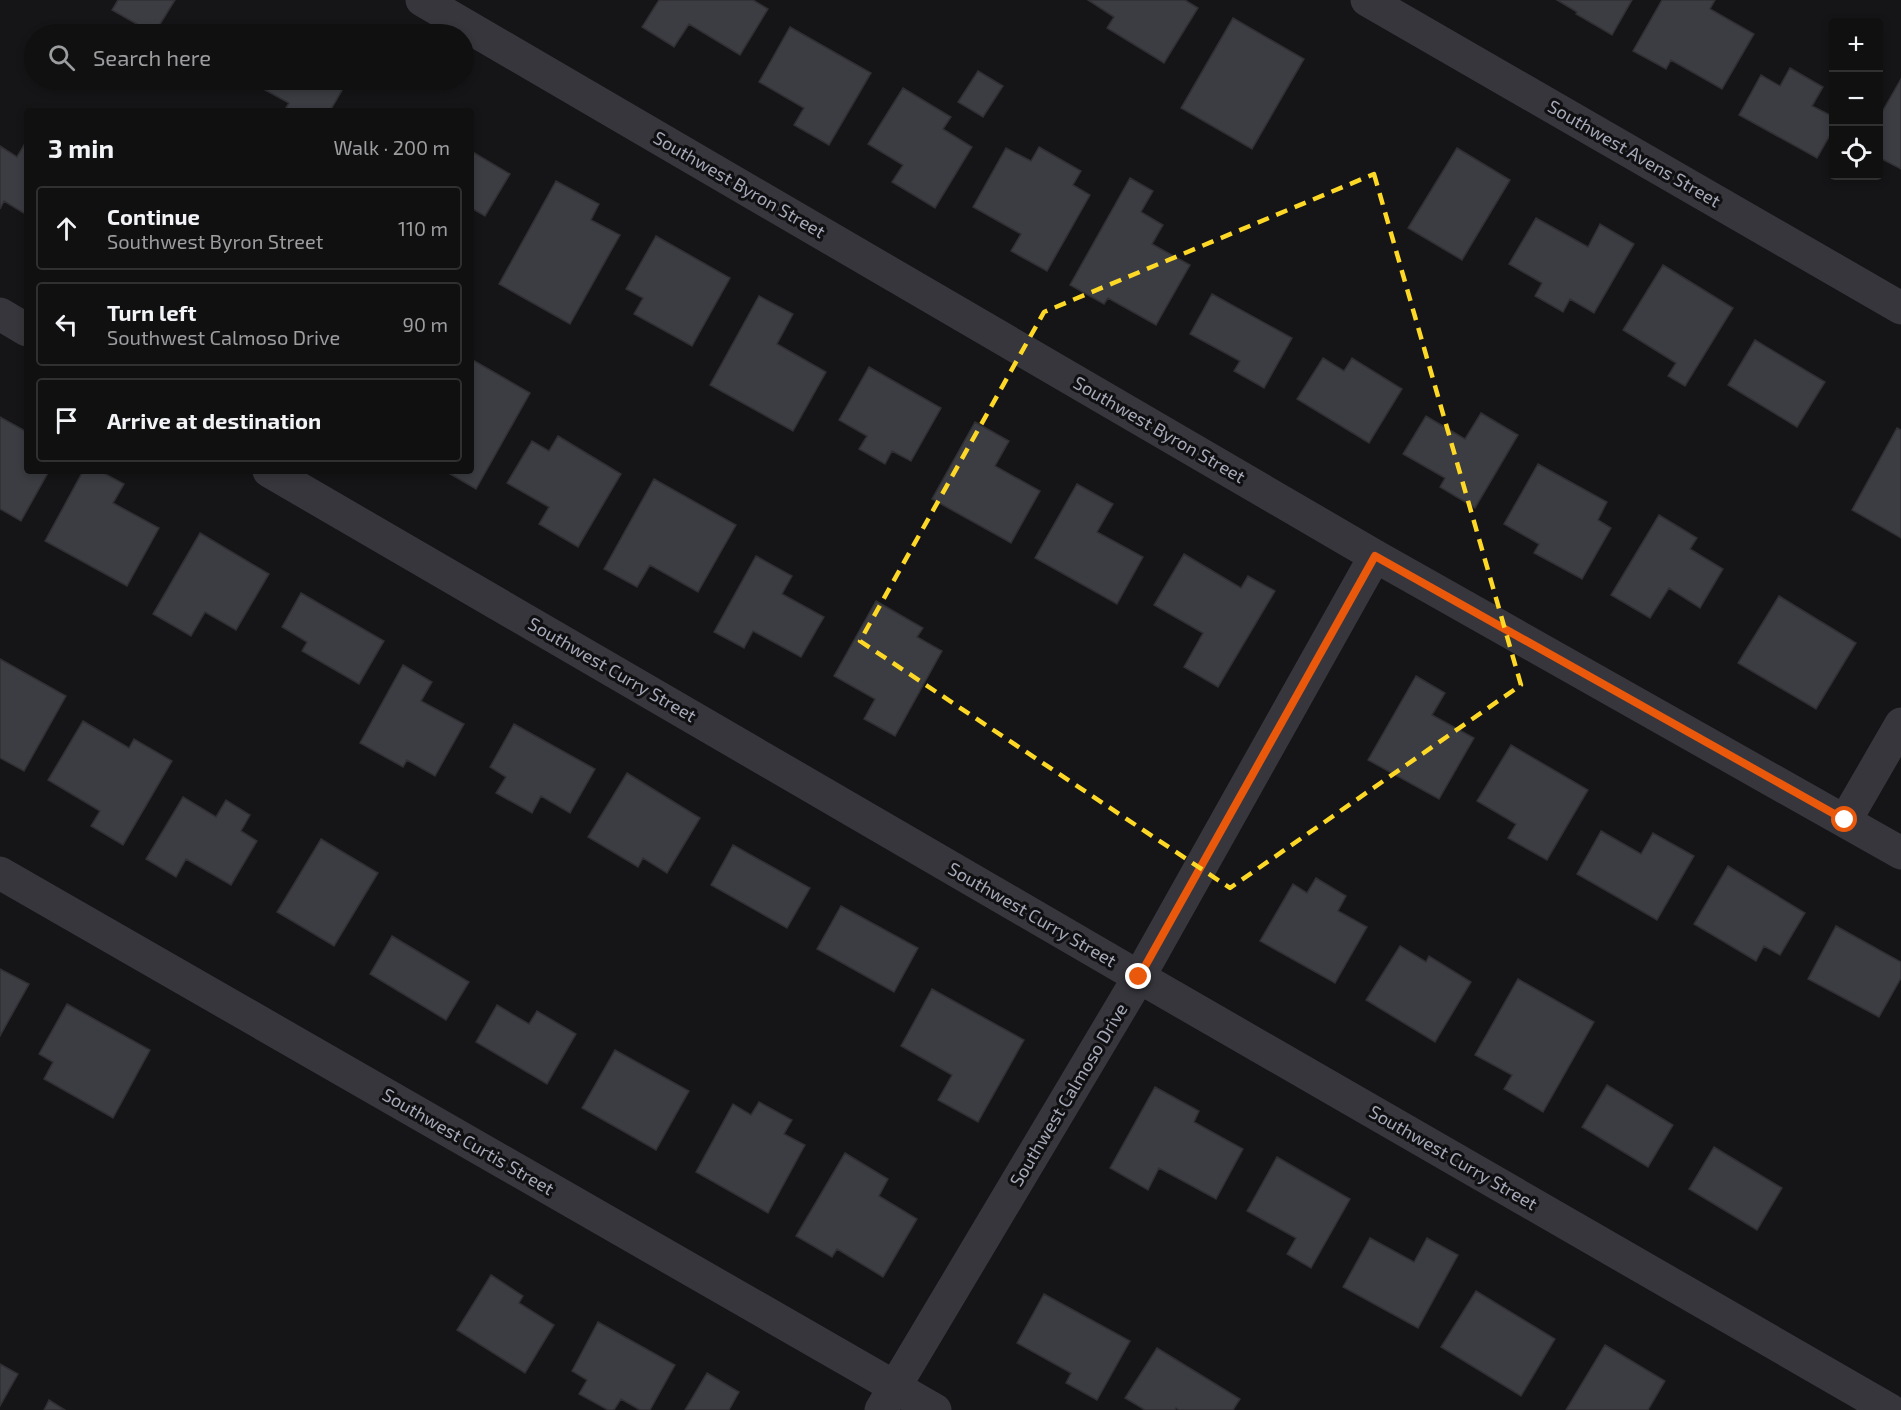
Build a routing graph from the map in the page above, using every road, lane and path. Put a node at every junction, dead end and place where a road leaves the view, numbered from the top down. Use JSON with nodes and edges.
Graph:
{"nodes":[{"id":1,"x":422,"y":0,"type":"edge"},
{"id":2,"x":1367,"y":0,"type":"edge"},
{"id":3,"x":463,"y":24,"type":"edge"},
{"id":4,"x":474,"y":30,"type":"edge"},
{"id":5,"x":1901,"y":308,"type":"edge"},
{"id":6,"x":0,"y":314,"type":"edge"},
{"id":7,"x":24,"y":328,"type":"edge"},
{"id":8,"x":274,"y":474,"type":"edge"},
{"id":9,"x":1375,"y":556,"type":"junction"},
{"id":10,"x":1901,"y":723,"type":"edge"},
{"id":11,"x":1845,"y":820,"type":"junction"},
{"id":12,"x":1901,"y":853,"type":"edge"},
{"id":13,"x":0,"y":873,"type":"edge"},
{"id":14,"x":1139,"y":977,"type":"junction"},
{"id":15,"x":888,"y":1398,"type":"edge"},
{"id":16,"x":935,"y":1410,"type":"edge"},
{"id":17,"x":1890,"y":1410,"type":"edge"}],
"edges":[{"from":1,"to":3,"type":"street","name":"Southwest Byron Street"},
{"from":2,"to":5,"type":"street","name":"Southwest Avens Street"},
{"from":4,"to":9,"type":"street","name":"Southwest Byron Street"},
{"from":6,"to":7,"type":"street"},
{"from":8,"to":14,"type":"street","name":"Southwest Curry Street"},
{"from":9,"to":11,"type":"street","name":"Southwest Byron Street"},
{"from":9,"to":14,"type":"street","name":"Southwest Calmoso Drive"},
{"from":10,"to":11,"type":"street"},
{"from":11,"to":12,"type":"street","name":"Southwest Byron Street"},
{"from":13,"to":15,"type":"street","name":"Southwest Curtis Street"},
{"from":14,"to":15,"type":"street","name":"Southwest Calmoso Drive"},
{"from":14,"to":17,"type":"street","name":"Southwest Curry Street"},
{"from":15,"to":16,"type":"street","name":"Southwest Curtis Street"}]}
